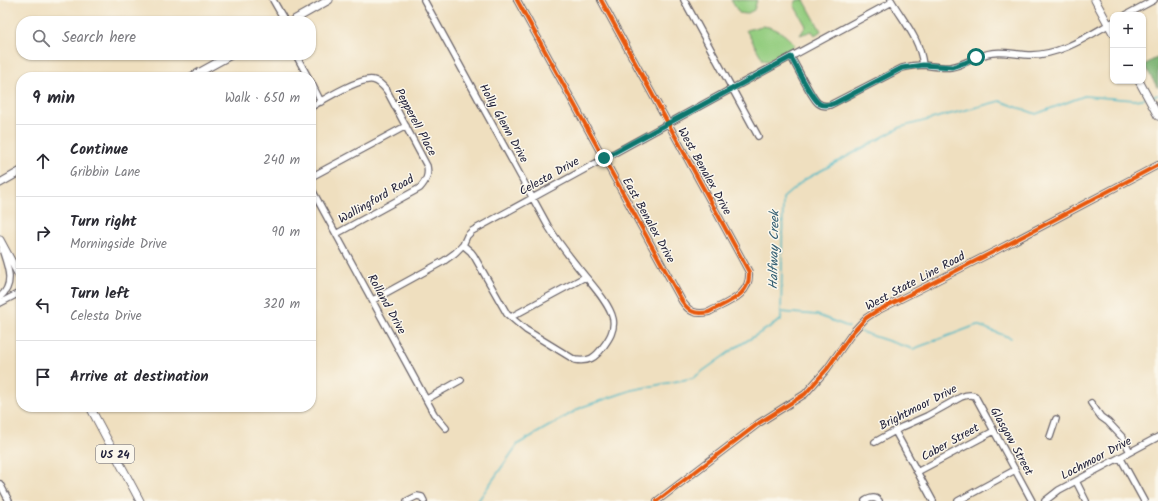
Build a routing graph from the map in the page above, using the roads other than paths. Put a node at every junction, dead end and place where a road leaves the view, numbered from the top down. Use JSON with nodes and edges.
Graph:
{"nodes":[{"id":1,"x":273,"y":0,"type":"edge"},
{"id":2,"x":329,"y":0,"type":"edge"},
{"id":3,"x":424,"y":0,"type":"edge"},
{"id":4,"x":517,"y":0,"type":"edge"},
{"id":5,"x":601,"y":0,"type":"edge"},
{"id":6,"x":684,"y":0,"type":"edge"},
{"id":7,"x":1095,"y":0,"type":"edge"},
{"id":8,"x":1154,"y":0,"type":"edge"},
{"id":9,"x":892,"y":1,"type":"edge"},
{"id":10,"x":1132,"y":12,"type":"edge"},
{"id":11,"x":282,"y":16,"type":"edge"},
{"id":12,"x":301,"y":16,"type":"edge"},
{"id":13,"x":1110,"y":22,"type":"edge"},
{"id":14,"x":1110,"y":24,"type":"edge"},
{"id":15,"x":791,"y":57,"type":"junction"},
{"id":16,"x":222,"y":60,"type":"edge"},
{"id":17,"x":299,"y":60,"type":"edge"},
{"id":18,"x":923,"y":65,"type":"junction"},
{"id":19,"x":200,"y":72,"type":"edge"},
{"id":20,"x":305,"y":72,"type":"edge"},
{"id":21,"x":1141,"y":84,"type":"edge"},
{"id":22,"x":732,"y":88,"type":"junction"},
{"id":23,"x":316,"y":92,"type":"edge"},
{"id":24,"x":321,"y":102,"type":"junction"},
{"id":25,"x":316,"y":104,"type":"edge"},
{"id":26,"x":1158,"y":116,"type":"edge"},
{"id":27,"x":668,"y":123,"type":"junction"},
{"id":28,"x":406,"y":126,"type":"junction"},
{"id":29,"x":758,"y":136,"type":"dead end"},
{"id":30,"x":604,"y":158,"type":"junction"},
{"id":31,"x":1158,"y":165,"type":"edge"},
{"id":32,"x":16,"y":174,"type":"edge"},
{"id":33,"x":316,"y":174,"type":"edge"},
{"id":34,"x":425,"y":182,"type":"joint"},
{"id":35,"x":0,"y":183,"type":"edge"},
{"id":36,"x":316,"y":197,"type":"edge"},
{"id":37,"x":532,"y":197,"type":"junction"},
{"id":38,"x":336,"y":234,"type":"junction"},
{"id":39,"x":0,"y":240,"type":"edge"},
{"id":40,"x":462,"y":245,"type":"junction"},
{"id":41,"x":16,"y":270,"type":"edge"},
{"id":42,"x":585,"y":276,"type":"junction"},
{"id":43,"x":16,"y":295,"type":"edge"},
{"id":44,"x":0,"y":297,"type":"edge"},
{"id":45,"x":373,"y":300,"type":"junction"},
{"id":46,"x":0,"y":303,"type":"edge"},
{"id":47,"x":725,"y":303,"type":"joint"},
{"id":48,"x":512,"y":317,"type":"junction"},
{"id":49,"x":461,"y":380,"type":"dead end"},
{"id":50,"x":971,"y":394,"type":"joint"},
{"id":51,"x":427,"y":399,"type":"junction"},
{"id":52,"x":1091,"y":402,"type":"dead end"},
{"id":53,"x":93,"y":412,"type":"edge"},
{"id":54,"x":1056,"y":419,"type":"dead end"},
{"id":55,"x":446,"y":428,"type":"dead end"},
{"id":56,"x":895,"y":431,"type":"junction"},
{"id":57,"x":994,"y":431,"type":"junction"},
{"id":58,"x":1050,"y":437,"type":"dead end"},
{"id":59,"x":1158,"y":437,"type":"edge"},
{"id":60,"x":875,"y":442,"type":"dead end"},
{"id":61,"x":1130,"y":452,"type":"junction"},
{"id":62,"x":1120,"y":457,"type":"junction"},
{"id":63,"x":1015,"y":470,"type":"junction"},
{"id":64,"x":917,"y":472,"type":"junction"},
{"id":65,"x":1076,"y":481,"type":"junction"},
{"id":66,"x":0,"y":484,"type":"edge"},
{"id":67,"x":877,"y":499,"type":"edge"},
{"id":68,"x":9,"y":501,"type":"edge"},
{"id":69,"x":140,"y":501,"type":"edge"},
{"id":70,"x":408,"y":501,"type":"edge"},
{"id":71,"x":424,"y":501,"type":"edge"},
{"id":72,"x":657,"y":501,"type":"edge"},
{"id":73,"x":865,"y":501,"type":"edge"},
{"id":74,"x":933,"y":501,"type":"edge"},
{"id":75,"x":958,"y":501,"type":"edge"},
{"id":76,"x":1032,"y":501,"type":"edge"},
{"id":77,"x":1045,"y":501,"type":"edge"},
{"id":78,"x":1086,"y":501,"type":"edge"},
{"id":79,"x":1144,"y":501,"type":"edge"}],
"edges":[{"from":1,"to":11,"type":"street"},
{"from":2,"to":12,"type":"main road"},
{"from":3,"to":37,"type":"street","name":"Holly Glenn Drive"},
{"from":4,"to":30,"type":"street","name":"East Benalex Drive"},
{"from":5,"to":27,"type":"street","name":"West Benalex Drive"},
{"from":6,"to":22,"type":"street"},
{"from":7,"to":13,"type":"main road"},
{"from":8,"to":10,"type":"street"},
{"from":9,"to":15,"type":"street","name":"Celesta Drive"},
{"from":9,"to":18,"type":"street"},
{"from":14,"to":18,"type":"street"},
{"from":15,"to":18,"type":"street"},
{"from":15,"to":22,"type":"street","name":"Celesta Drive"},
{"from":16,"to":19,"type":"main road"},
{"from":17,"to":20,"type":"street"},
{"from":21,"to":26,"type":"main road"},
{"from":22,"to":27,"type":"street","name":"Celesta Drive"},
{"from":22,"to":29,"type":"street"},
{"from":23,"to":24,"type":"street"},
{"from":24,"to":25,"type":"street"},
{"from":24,"to":28,"type":"street","name":"Pepperell Place"},
{"from":27,"to":30,"type":"street","name":"Celesta Drive"},
{"from":27,"to":47,"type":"street","name":"West Benalex Drive"},
{"from":28,"to":33,"type":"street"},
{"from":28,"to":34,"type":"street","name":"Pepperell Place"},
{"from":30,"to":37,"type":"street","name":"Celesta Drive"},
{"from":30,"to":47,"type":"street","name":"East Benalex Drive"},
{"from":31,"to":72,"type":"street","name":"West State Line Road"},
{"from":32,"to":35,"type":"main road"},
{"from":34,"to":38,"type":"street","name":"Wallingford Road"},
{"from":36,"to":38,"type":"street","name":"Rolland Drive"},
{"from":37,"to":40,"type":"street","name":"Celesta Drive"},
{"from":37,"to":42,"type":"street","name":"Holly Glenn Drive"},
{"from":38,"to":45,"type":"street","name":"Rolland Drive"},
{"from":39,"to":41,"type":"main road"},
{"from":39,"to":44,"type":"street"},
{"from":40,"to":45,"type":"street","name":"Celesta Drive"},
{"from":40,"to":48,"type":"street"},
{"from":42,"to":48,"type":"street"},
{"from":42,"to":48,"type":"street","name":"Holly Glenn Drive"},
{"from":43,"to":46,"type":"street"},
{"from":45,"to":51,"type":"street","name":"Rolland Drive"},
{"from":49,"to":51,"type":"street"},
{"from":50,"to":56,"type":"street","name":"Brightmoor Drive"},
{"from":50,"to":57,"type":"street","name":"Glasgow Street"},
{"from":51,"to":55,"type":"street","name":"Rolland Drive"},
{"from":52,"to":61,"type":"street"},
{"from":53,"to":69,"type":"main road","number":"US 24"},
{"from":54,"to":58,"type":"street"},
{"from":56,"to":60,"type":"street","name":"Brightmoor Drive"},
{"from":56,"to":64,"type":"street"},
{"from":57,"to":63,"type":"street","name":"Glasgow Street"},
{"from":57,"to":64,"type":"street","name":"Caber Street"},
{"from":59,"to":61,"type":"street","name":"Lochmoor Drive"},
{"from":61,"to":62,"type":"street","name":"Lochmoor Drive"},
{"from":62,"to":65,"type":"street","name":"Lochmoor Drive"},
{"from":62,"to":79,"type":"street"},
{"from":63,"to":75,"type":"street"},
{"from":63,"to":76,"type":"street","name":"Glasgow Street"},
{"from":64,"to":74,"type":"street"},
{"from":65,"to":77,"type":"street","name":"Lochmoor Drive"},
{"from":65,"to":78,"type":"street"},
{"from":66,"to":68,"type":"street"},
{"from":67,"to":73,"type":"street"},
{"from":70,"to":71,"type":"street"}]}
